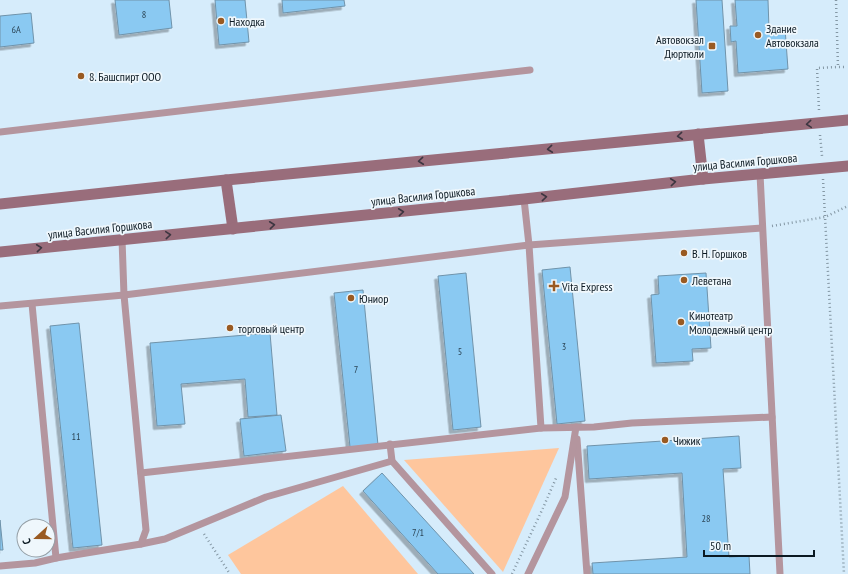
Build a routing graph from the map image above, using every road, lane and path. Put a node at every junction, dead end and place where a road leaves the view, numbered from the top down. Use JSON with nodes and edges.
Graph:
{"nodes":[{"id":1,"x":836,"y":0,"type":"edge"},
{"id":2,"x":838,"y":67,"type":"junction"},
{"id":3,"x":846,"y":67,"type":"dead end"},
{"id":4,"x":530,"y":70,"type":"dead end"},
{"id":5,"x":848,"y":120,"type":"edge"},
{"id":6,"x":820,"y":123,"type":"junction"},
{"id":7,"x":0,"y":132,"type":"edge"},
{"id":8,"x":698,"y":134,"type":"junction"},
{"id":9,"x":848,"y":166,"type":"edge"},
{"id":10,"x":822,"y":168,"type":"junction"},
{"id":11,"x":760,"y":174,"type":"junction"},
{"id":12,"x":703,"y":179,"type":"junction"},
{"id":13,"x":226,"y":180,"type":"junction"},
{"id":14,"x":524,"y":199,"type":"junction"},
{"id":15,"x":0,"y":204,"type":"edge"},
{"id":16,"x":848,"y":206,"type":"edge"},
{"id":17,"x":825,"y":217,"type":"junction"},
{"id":18,"x":762,"y":228,"type":"junction"},
{"id":19,"x":233,"y":229,"type":"junction"},
{"id":20,"x":122,"y":240,"type":"junction"},
{"id":21,"x":529,"y":245,"type":"junction"},
{"id":22,"x":0,"y":252,"type":"edge"},
{"id":23,"x":124,"y":295,"type":"junction"},
{"id":24,"x":32,"y":304,"type":"junction"},
{"id":25,"x":0,"y":306,"type":"edge"},
{"id":26,"x":772,"y":416,"type":"junction"},
{"id":27,"x":576,"y":427,"type":"junction"},
{"id":28,"x":541,"y":428,"type":"junction"},
{"id":29,"x":390,"y":444,"type":"junction"},
{"id":30,"x":392,"y":461,"type":"junction"},
{"id":31,"x":558,"y":472,"type":"dead end"},
{"id":32,"x":141,"y":473,"type":"junction"},
{"id":33,"x":52,"y":518,"type":"edge"},
{"id":34,"x":198,"y":525,"type":"junction"},
{"id":35,"x":140,"y":544,"type":"junction"},
{"id":36,"x":56,"y":558,"type":"joint"},
{"id":37,"x":0,"y":566,"type":"edge"},
{"id":38,"x":230,"y":574,"type":"edge"},
{"id":39,"x":492,"y":574,"type":"edge"},
{"id":40,"x":512,"y":574,"type":"edge"},
{"id":41,"x":528,"y":574,"type":"edge"},
{"id":42,"x":587,"y":574,"type":"edge"},
{"id":43,"x":780,"y":574,"type":"edge"},
{"id":44,"x":844,"y":574,"type":"edge"}],
"edges":[{"from":1,"to":2,"type":"path"},
{"from":2,"to":3,"type":"path"},
{"from":2,"to":6,"type":"path"},
{"from":4,"to":7,"type":"lane"},
{"from":5,"to":6,"type":"main road"},
{"from":6,"to":8,"type":"main road","one_way":true},
{"from":6,"to":10,"type":"path"},
{"from":8,"to":12,"type":"main road"},
{"from":8,"to":13,"type":"main road","one_way":true},
{"from":9,"to":10,"type":"main road","name":"улица Василия Горшкова"},
{"from":10,"to":11,"type":"main road","name":"улица Василия Горшкова"},
{"from":10,"to":17,"type":"path"},
{"from":11,"to":12,"type":"main road","name":"улица Василия Горшкова"},
{"from":11,"to":18,"type":"lane"},
{"from":14,"to":12,"type":"main road","name":"улица Василия Горшкова","one_way":true},
{"from":13,"to":15,"type":"main road"},
{"from":13,"to":19,"type":"main road"},
{"from":19,"to":14,"type":"main road","name":"улица Василия Горшкова","one_way":true},
{"from":14,"to":21,"type":"lane"},
{"from":16,"to":17,"type":"path"},
{"from":17,"to":18,"type":"path"},
{"from":17,"to":44,"type":"path"},
{"from":18,"to":21,"type":"lane"},
{"from":18,"to":26,"type":"lane"},
{"from":20,"to":19,"type":"main road","name":"улица Василия Горшкова","one_way":true},
{"from":22,"to":20,"type":"main road","name":"улица Василия Горшкова","one_way":true},
{"from":20,"to":23,"type":"lane"},
{"from":21,"to":23,"type":"lane"},
{"from":21,"to":28,"type":"lane"},
{"from":23,"to":24,"type":"lane"},
{"from":23,"to":32,"type":"lane"},
{"from":24,"to":25,"type":"lane"},
{"from":24,"to":33,"type":"lane"},
{"from":26,"to":27,"type":"lane"},
{"from":26,"to":43,"type":"lane"},
{"from":27,"to":28,"type":"lane"},
{"from":27,"to":41,"type":"lane"},
{"from":27,"to":42,"type":"lane"},
{"from":28,"to":29,"type":"lane"},
{"from":29,"to":30,"type":"lane"},
{"from":29,"to":32,"type":"lane"},
{"from":30,"to":34,"type":"lane"},
{"from":30,"to":39,"type":"lane"},
{"from":31,"to":40,"type":"path"},
{"from":32,"to":35,"type":"lane"},
{"from":34,"to":35,"type":"lane"},
{"from":34,"to":38,"type":"path"},
{"from":35,"to":36,"type":"lane"},
{"from":36,"to":37,"type":"lane"}]}
